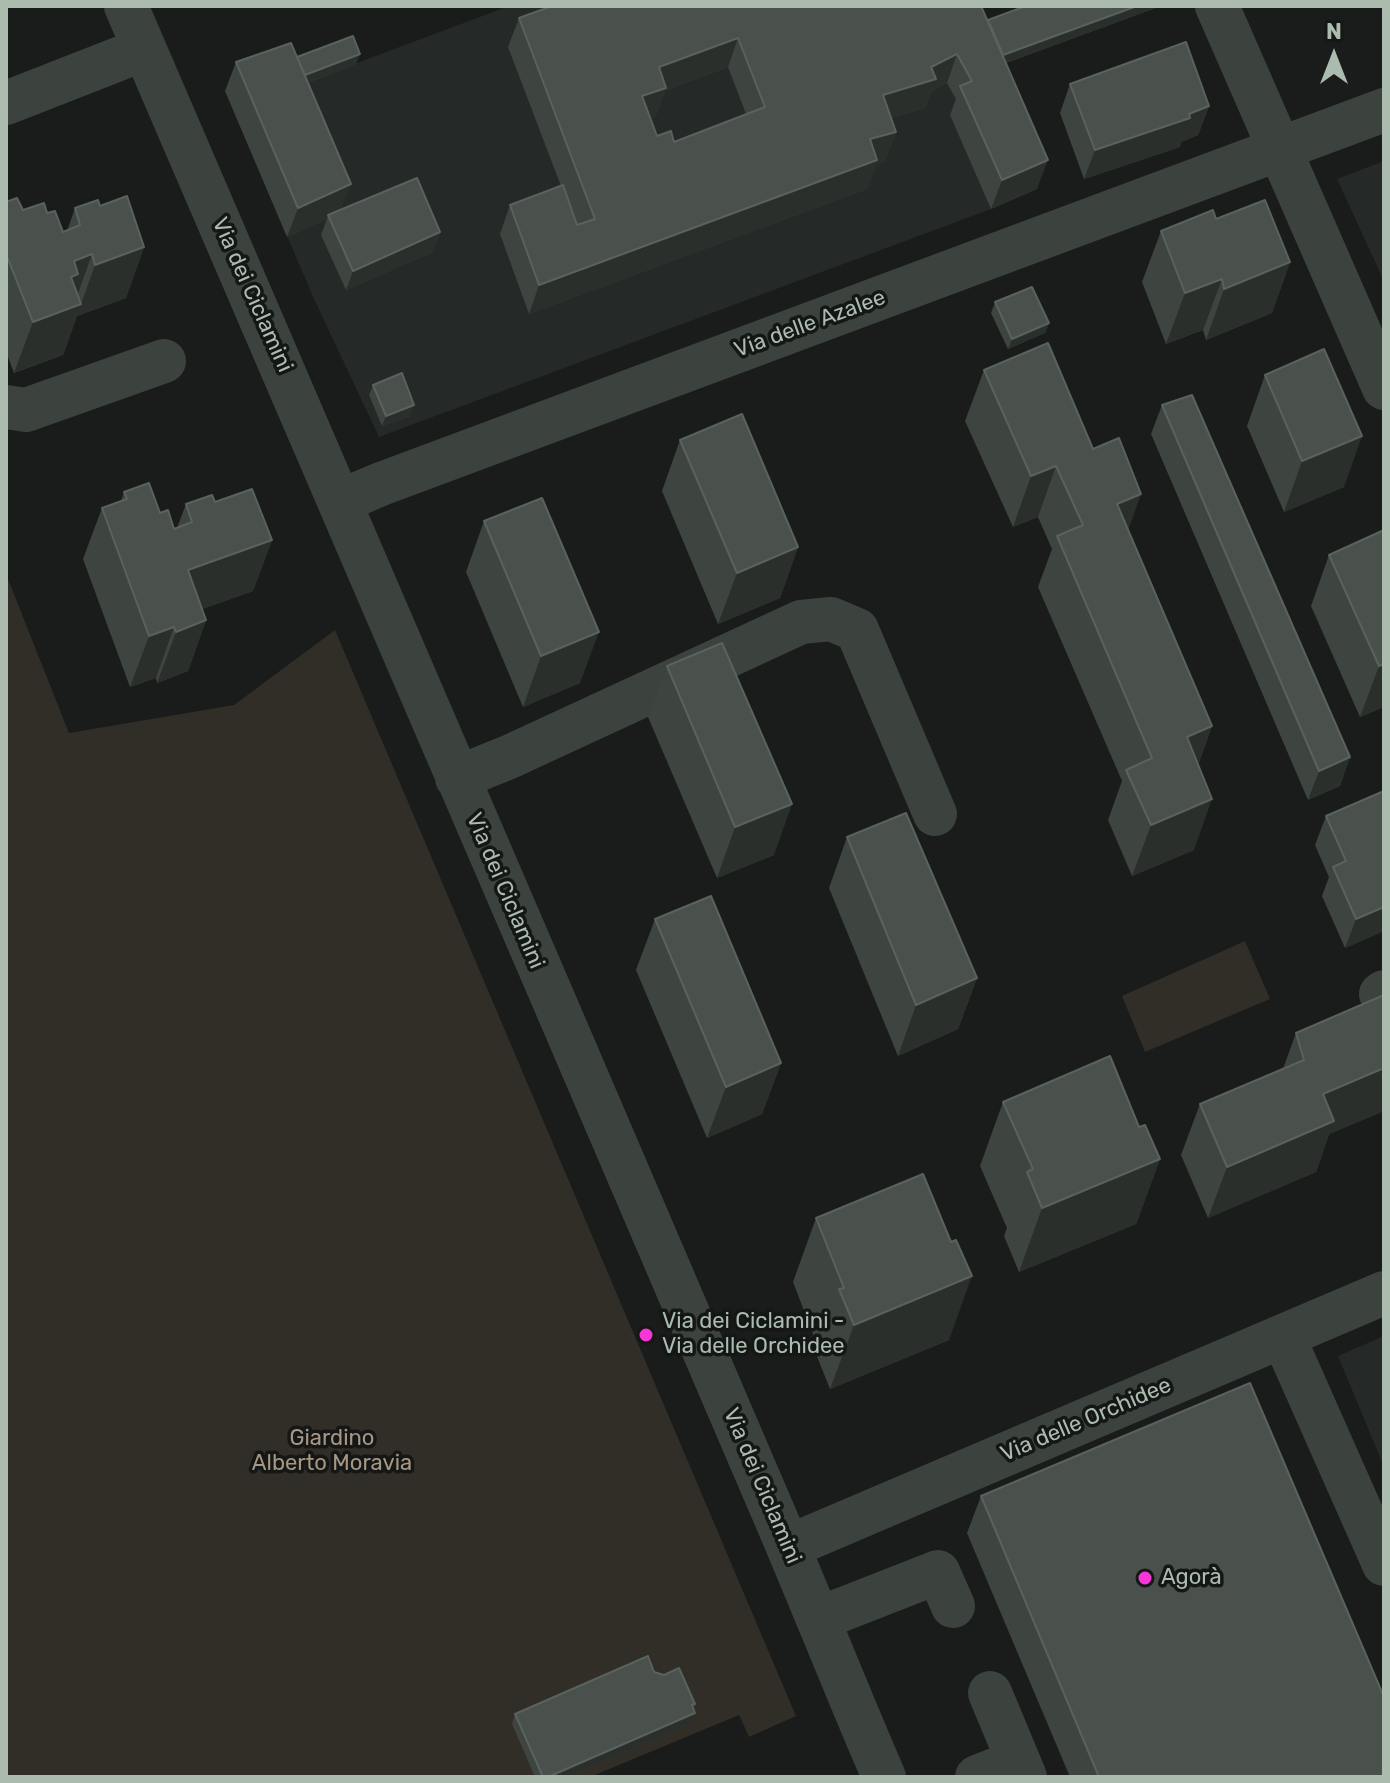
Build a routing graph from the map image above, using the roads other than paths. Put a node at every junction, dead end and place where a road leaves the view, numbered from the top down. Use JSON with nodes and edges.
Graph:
{"nodes":[{"id":1,"x":126,"y":6,"type":"edge"},
{"id":2,"x":1217,"y":6,"type":"edge"},
{"id":3,"x":144,"y":49,"type":"junction"},
{"id":4,"x":6,"y":103,"type":"edge"},
{"id":5,"x":1384,"y":110,"type":"edge"},
{"id":6,"x":1280,"y":148,"type":"junction"},
{"id":7,"x":164,"y":361,"type":"dead end"},
{"id":8,"x":1384,"y":388,"type":"edge"},
{"id":9,"x":6,"y":407,"type":"edge"},
{"id":10,"x":341,"y":501,"type":"junction"},
{"id":11,"x":457,"y":778,"type":"junction"},
{"id":12,"x":935,"y":814,"type":"dead end"},
{"id":13,"x":1384,"y":1293,"type":"edge"},
{"id":14,"x":1283,"y":1336,"type":"junction"},
{"id":15,"x":788,"y":1547,"type":"junction"},
{"id":16,"x":1384,"y":1564,"type":"edge"},
{"id":17,"x":953,"y":1606,"type":"dead end"},
{"id":18,"x":818,"y":1619,"type":"junction"},
{"id":19,"x":990,"y":1693,"type":"dead end"},
{"id":20,"x":1022,"y":1769,"type":"edge"},
{"id":21,"x":884,"y":1777,"type":"edge"},
{"id":22,"x":977,"y":1777,"type":"edge"}],
"edges":[{"from":1,"to":3,"type":"street","name":"Via dei Ciclamini"},
{"from":2,"to":6,"type":"street"},
{"from":3,"to":4,"type":"street"},
{"from":3,"to":10,"type":"street","name":"Via dei Ciclamini"},
{"from":5,"to":6,"type":"street","name":"Via delle Azalee"},
{"from":6,"to":8,"type":"street"},
{"from":6,"to":10,"type":"street","name":"Via delle Azalee"},
{"from":7,"to":9,"type":"street"},
{"from":10,"to":11,"type":"street","name":"Via dei Ciclamini"},
{"from":11,"to":12,"type":"street"},
{"from":11,"to":15,"type":"street","name":"Via dei Ciclamini"},
{"from":13,"to":14,"type":"street","name":"Via delle Orchidee"},
{"from":14,"to":15,"type":"street","name":"Via delle Orchidee"},
{"from":14,"to":16,"type":"street"},
{"from":15,"to":18,"type":"street","name":"Via dei Ciclamini"},
{"from":17,"to":18,"type":"street"},
{"from":18,"to":21,"type":"street","name":"Via dei Ciclamini"},
{"from":19,"to":20,"type":"street"},
{"from":20,"to":22,"type":"street"}]}
